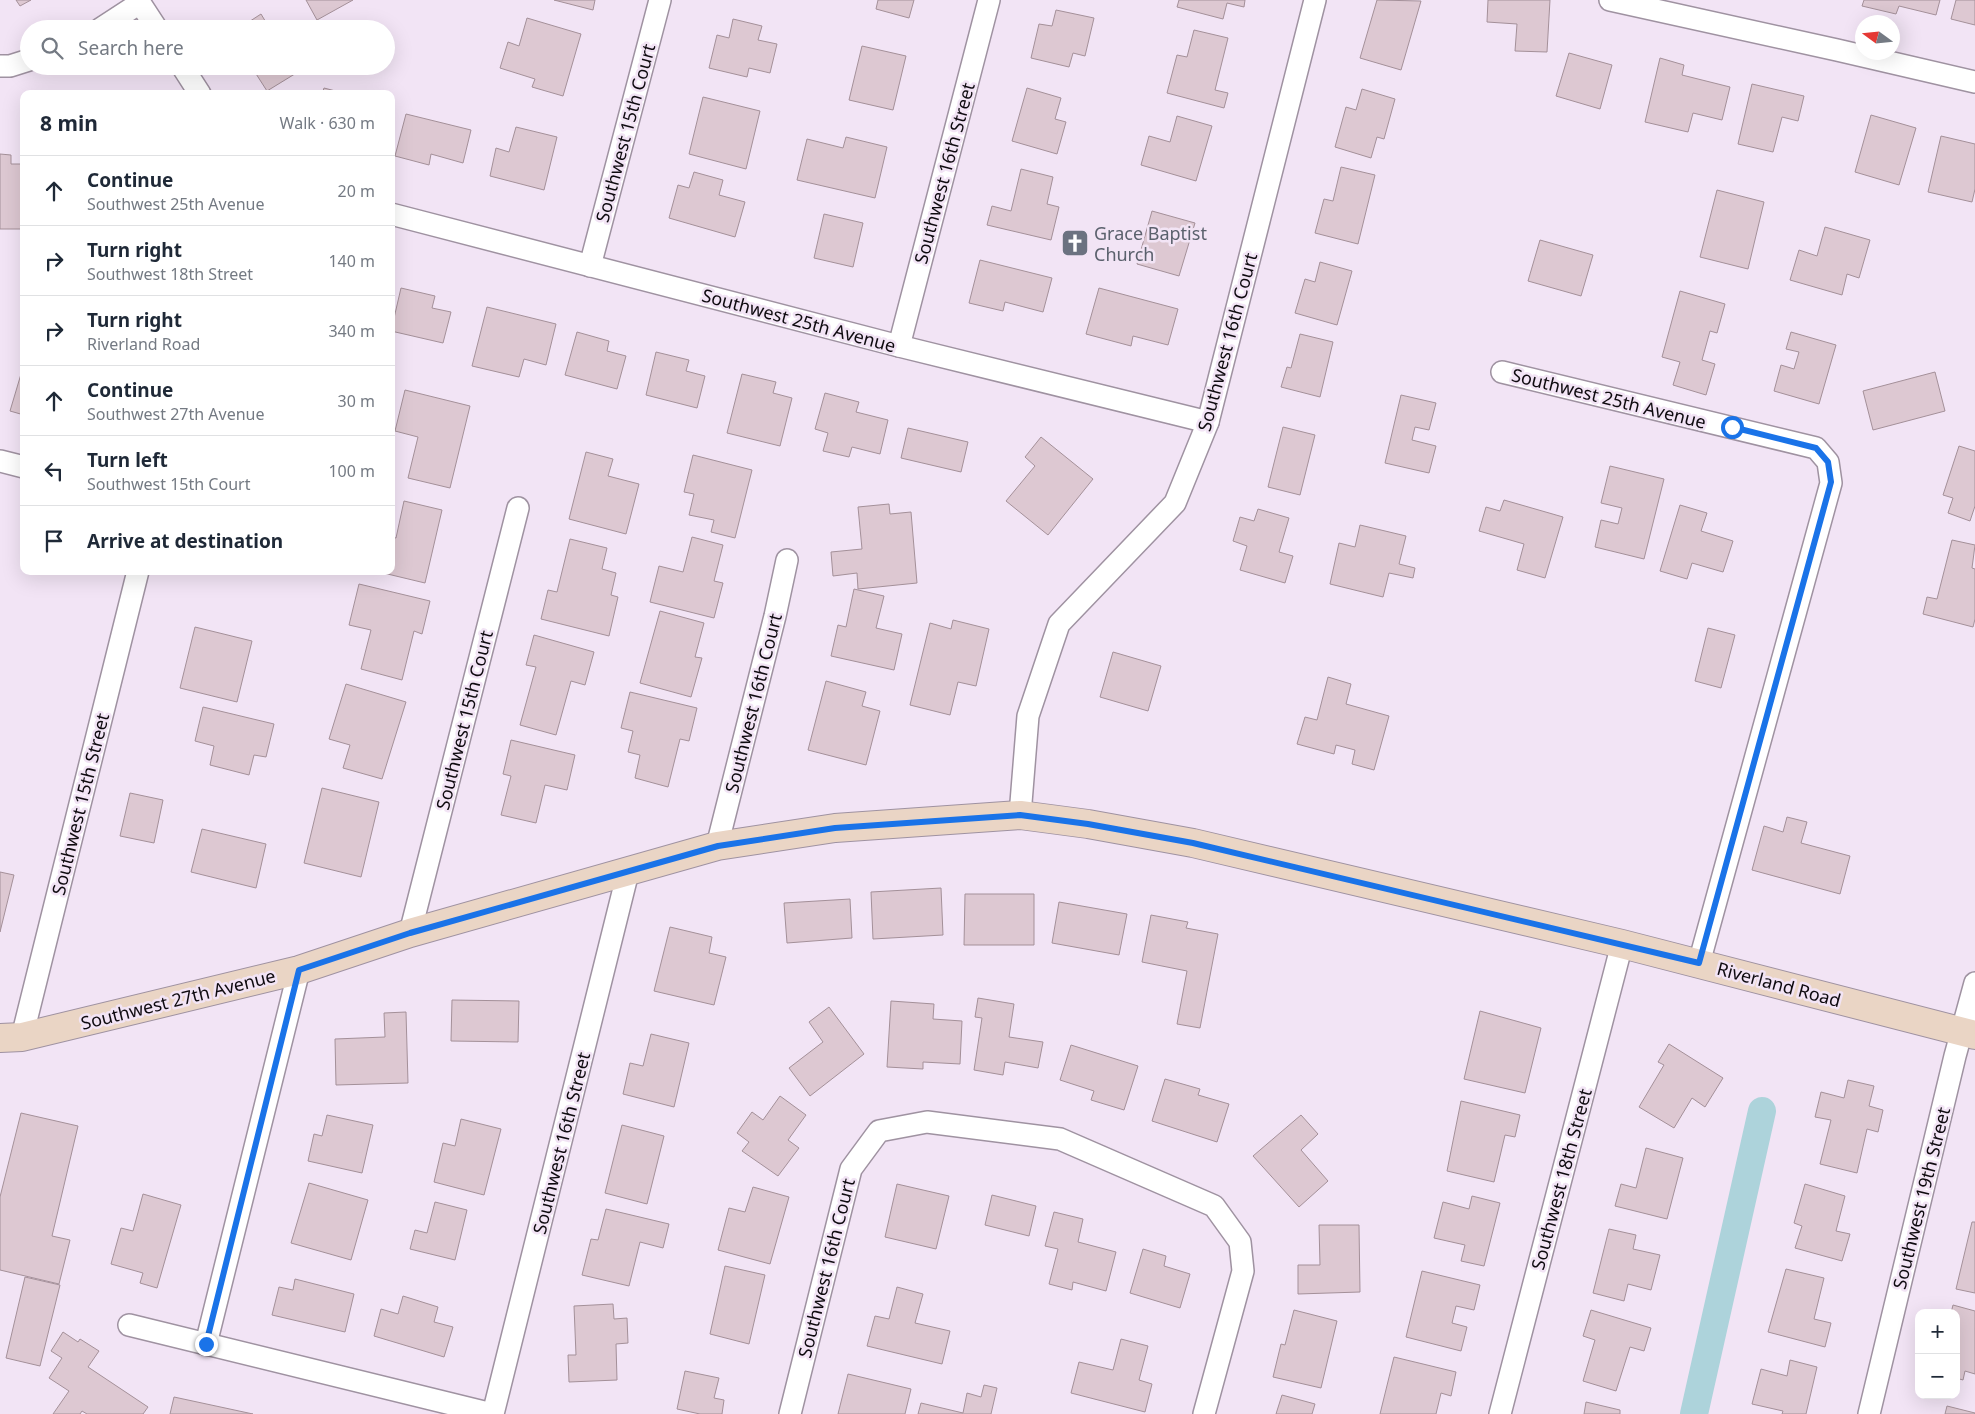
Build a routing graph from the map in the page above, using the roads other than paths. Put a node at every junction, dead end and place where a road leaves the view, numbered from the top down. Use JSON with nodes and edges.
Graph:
{"nodes":[{"id":1,"x":660,"y":0,"type":"edge"},
{"id":2,"x":989,"y":0,"type":"edge"},
{"id":3,"x":1315,"y":0,"type":"edge"},
{"id":4,"x":1610,"y":0,"type":"edge"},
{"id":5,"x":141,"y":1,"type":"edge"},
{"id":6,"x":113,"y":20,"type":"edge"},
{"id":7,"x":152,"y":20,"type":"edge"},
{"id":8,"x":20,"y":63,"type":"edge"},
{"id":9,"x":0,"y":66,"type":"edge"},
{"id":10,"x":188,"y":75,"type":"edge"},
{"id":11,"x":1975,"y":82,"type":"edge"},
{"id":12,"x":197,"y":90,"type":"edge"},
{"id":13,"x":395,"y":215,"type":"edge"},
{"id":14,"x":590,"y":266,"type":"junction"},
{"id":15,"x":899,"y":346,"type":"junction"},
{"id":16,"x":1502,"y":372,"type":"dead end"},
{"id":17,"x":1208,"y":422,"type":"junction"},
{"id":18,"x":0,"y":462,"type":"edge"},
{"id":19,"x":20,"y":466,"type":"edge"},
{"id":20,"x":518,"y":508,"type":"dead end"},
{"id":21,"x":787,"y":560,"type":"dead end"},
{"id":22,"x":137,"y":575,"type":"edge"},
{"id":23,"x":1020,"y":815,"type":"junction"},
{"id":24,"x":718,"y":846,"type":"junction"},
{"id":25,"x":628,"y":872,"type":"junction"},
{"id":26,"x":410,"y":933,"type":"junction"},
{"id":27,"x":1622,"y":944,"type":"junction"},
{"id":28,"x":1699,"y":963,"type":"junction"},
{"id":29,"x":299,"y":970,"type":"junction"},
{"id":30,"x":1975,"y":983,"type":"edge"},
{"id":31,"x":1968,"y":1033,"type":"edge"},
{"id":32,"x":11,"y":1037,"type":"edge"},
{"id":33,"x":129,"y":1325,"type":"dead end"},
{"id":34,"x":206,"y":1344,"type":"junction"},
{"id":35,"x":493,"y":1414,"type":"edge"},
{"id":36,"x":790,"y":1414,"type":"edge"},
{"id":37,"x":1204,"y":1414,"type":"edge"},
{"id":38,"x":1500,"y":1414,"type":"edge"},
{"id":39,"x":1869,"y":1414,"type":"edge"}],
"edges":[{"from":1,"to":14,"type":"street","name":"Southwest 15th Court"},
{"from":2,"to":15,"type":"street","name":"Southwest 16th Street"},
{"from":3,"to":17,"type":"street","name":"Southwest 16th Court"},
{"from":4,"to":11,"type":"street"},
{"from":5,"to":6,"type":"street"},
{"from":5,"to":7,"type":"street"},
{"from":8,"to":9,"type":"street"},
{"from":10,"to":12,"type":"street"},
{"from":13,"to":14,"type":"street","name":"Southwest 25th Avenue"},
{"from":14,"to":15,"type":"street","name":"Southwest 25th Avenue"},
{"from":15,"to":17,"type":"street","name":"Southwest 25th Avenue"},
{"from":16,"to":28,"type":"street","name":"Southwest 25th Avenue"},
{"from":17,"to":23,"type":"street","name":"Southwest 16th Court"},
{"from":18,"to":19,"type":"street"},
{"from":20,"to":26,"type":"street","name":"Southwest 15th Court"},
{"from":21,"to":24,"type":"street","name":"Southwest 16th Court"},
{"from":22,"to":32,"type":"street","name":"Southwest 15th Street"},
{"from":23,"to":24,"type":"street","name":"Riverland Road"},
{"from":23,"to":27,"type":"street","name":"Riverland Road"},
{"from":24,"to":25,"type":"street","name":"Riverland Road"},
{"from":25,"to":26,"type":"street","name":"Riverland Road"},
{"from":25,"to":35,"type":"street","name":"Southwest 16th Street"},
{"from":26,"to":29,"type":"street","name":"Southwest 27th Avenue"},
{"from":27,"to":28,"type":"street","name":"Riverland Road"},
{"from":27,"to":38,"type":"street","name":"Southwest 18th Street"},
{"from":28,"to":31,"type":"street","name":"Riverland Road"},
{"from":29,"to":32,"type":"street","name":"Southwest 27th Avenue"},
{"from":29,"to":34,"type":"street"},
{"from":30,"to":31,"type":"street","name":"Southwest 19th Street"},
{"from":31,"to":39,"type":"street","name":"Southwest 19th Street"},
{"from":33,"to":34,"type":"street"},
{"from":34,"to":35,"type":"street"},
{"from":36,"to":37,"type":"street","name":"Southwest 16th Court"}]}
